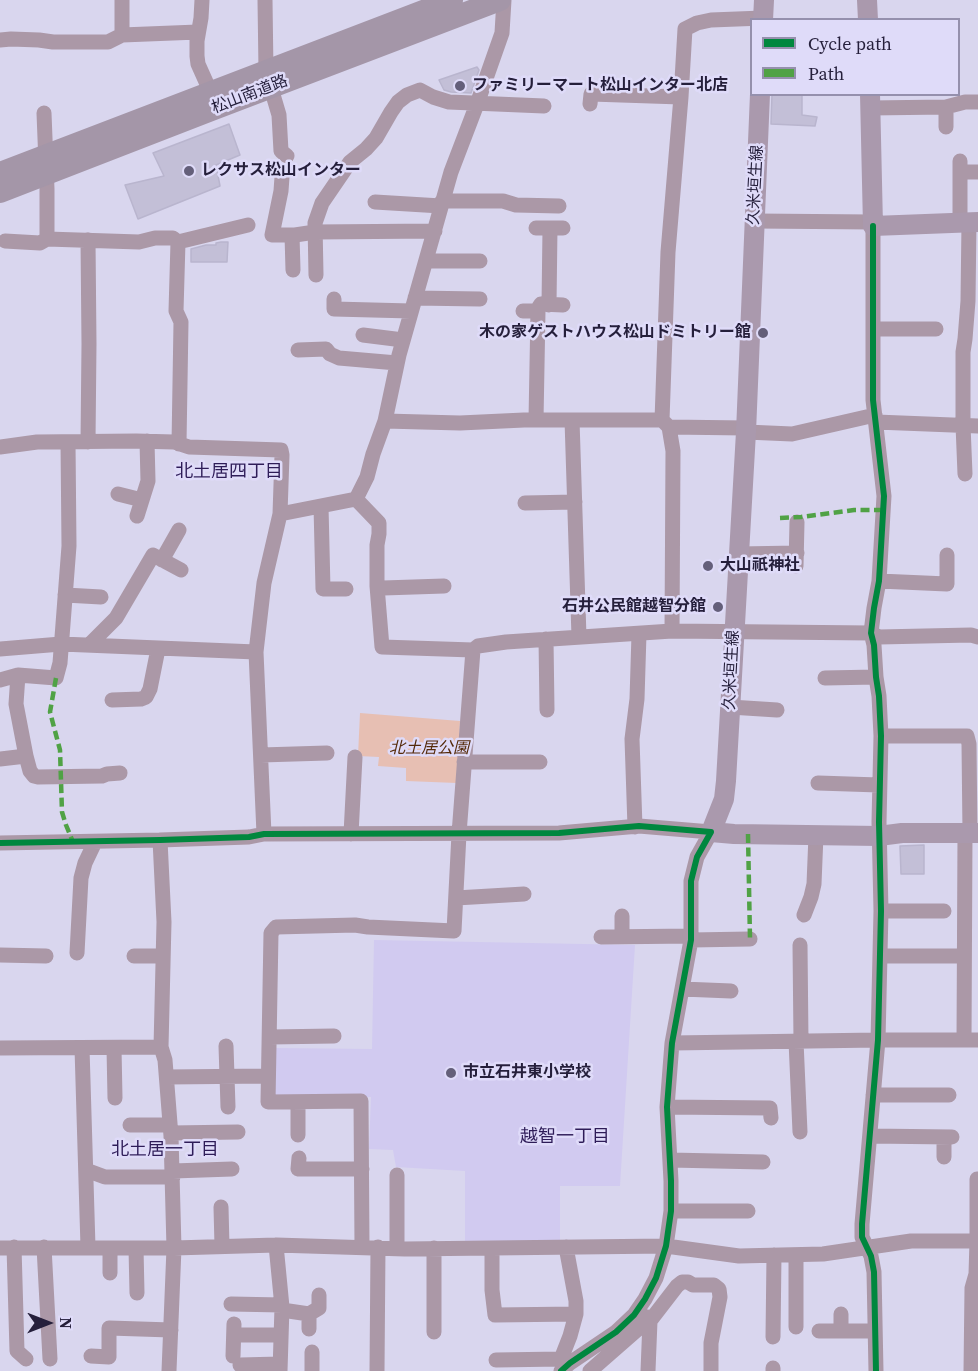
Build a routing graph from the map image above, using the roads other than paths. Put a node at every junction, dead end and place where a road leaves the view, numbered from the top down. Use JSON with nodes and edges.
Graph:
{"nodes":[{"id":1,"x":122,"y":0,"type":"edge"},
{"id":2,"x":202,"y":0,"type":"edge"},
{"id":3,"x":265,"y":0,"type":"edge"},
{"id":4,"x":452,"y":0,"type":"edge"},
{"id":5,"x":502,"y":0,"type":"edge"},
{"id":6,"x":867,"y":0,"type":"edge"},
{"id":7,"x":764,"y":13,"type":"edge"},
{"id":8,"x":867,"y":18,"type":"edge"},
{"id":9,"x":198,"y":32,"type":"junction"},
{"id":10,"x":122,"y":35,"type":"junction"},
{"id":11,"x":0,"y":40,"type":"edge"},
{"id":12,"x":269,"y":79,"type":"junction"},
{"id":13,"x":211,"y":93,"type":"junction"},
{"id":14,"x":760,"y":96,"type":"edge"},
{"id":15,"x":681,"y":97,"type":"junction"},
{"id":16,"x":870,"y":101,"type":"edge"},
{"id":17,"x":978,"y":102,"type":"edge"},
{"id":18,"x":477,"y":104,"type":"junction"},
{"id":19,"x":590,"y":104,"type":"dead end"},
{"id":20,"x":544,"y":106,"type":"dead end"},
{"id":21,"x":946,"y":107,"type":"junction"},
{"id":22,"x":44,"y":113,"type":"dead end"},
{"id":23,"x":946,"y":127,"type":"dead end"},
{"id":24,"x":287,"y":156,"type":"dead end"},
{"id":25,"x":46,"y":165,"type":"junction"},
{"id":26,"x":978,"y":172,"type":"edge"},
{"id":27,"x":0,"y":173,"type":"edge"},
{"id":28,"x":282,"y":177,"type":"dead end"},
{"id":29,"x":0,"y":192,"type":"edge"},
{"id":30,"x":375,"y":202,"type":"dead end"},
{"id":31,"x":442,"y":204,"type":"junction"},
{"id":32,"x":559,"y":206,"type":"dead end"},
{"id":33,"x":755,"y":221,"type":"junction"},
{"id":34,"x":969,"y":222,"type":"edge"},
{"id":35,"x":873,"y":224,"type":"junction"},
{"id":36,"x":248,"y":225,"type":"dead end"},
{"id":37,"x":549,"y":228,"type":"dead end"},
{"id":38,"x":435,"y":231,"type":"junction"},
{"id":39,"x":315,"y":232,"type":"junction"},
{"id":40,"x":292,"y":235,"type":"junction"},
{"id":41,"x":47,"y":239,"type":"junction"},
{"id":42,"x":88,"y":240,"type":"junction"},
{"id":43,"x":5,"y":241,"type":"dead end"},
{"id":44,"x":178,"y":242,"type":"junction"},
{"id":45,"x":974,"y":245,"type":"edge"},
{"id":46,"x":426,"y":261,"type":"junction"},
{"id":47,"x":480,"y":261,"type":"dead end"},
{"id":48,"x":293,"y":270,"type":"dead end"},
{"id":49,"x":316,"y":275,"type":"dead end"},
{"id":50,"x":334,"y":299,"type":"dead end"},
{"id":51,"x":480,"y":299,"type":"dead end"},
{"id":52,"x":413,"y":305,"type":"junction"},
{"id":53,"x":873,"y":329,"type":"junction"},
{"id":54,"x":936,"y":329,"type":"dead end"},
{"id":55,"x":363,"y":335,"type":"dead end"},
{"id":56,"x":404,"y":339,"type":"junction"},
{"id":57,"x":298,"y":350,"type":"dead end"},
{"id":58,"x":397,"y":363,"type":"junction"},
{"id":59,"x":875,"y":418,"type":"junction"},
{"id":60,"x":536,"y":420,"type":"junction"},
{"id":61,"x":572,"y":420,"type":"junction"},
{"id":62,"x":385,"y":421,"type":"junction"},
{"id":63,"x":665,"y":423,"type":"junction"},
{"id":64,"x":970,"y":425,"type":"edge"},
{"id":65,"x":746,"y":430,"type":"junction"},
{"id":66,"x":88,"y":441,"type":"junction"},
{"id":67,"x":147,"y":441,"type":"junction"},
{"id":68,"x":68,"y":442,"type":"junction"},
{"id":69,"x":179,"y":444,"type":"junction"},
{"id":70,"x":0,"y":447,"type":"edge"},
{"id":71,"x":965,"y":474,"type":"dead end"},
{"id":72,"x":118,"y":494,"type":"dead end"},
{"id":73,"x":356,"y":499,"type":"junction"},
{"id":74,"x":142,"y":500,"type":"junction"},
{"id":75,"x":575,"y":502,"type":"junction"},
{"id":76,"x":525,"y":503,"type":"dead end"},
{"id":77,"x":321,"y":506,"type":"junction"},
{"id":78,"x":280,"y":514,"type":"junction"},
{"id":79,"x":137,"y":516,"type":"dead end"},
{"id":80,"x":797,"y":522,"type":"dead end"},
{"id":81,"x":179,"y":530,"type":"dead end"},
{"id":82,"x":739,"y":554,"type":"junction"},
{"id":83,"x":946,"y":555,"type":"dead end"},
{"id":84,"x":162,"y":560,"type":"junction"},
{"id":85,"x":182,"y":570,"type":"dead end"},
{"id":86,"x":879,"y":581,"type":"junction"},
{"id":87,"x":377,"y":586,"type":"junction"},
{"id":88,"x":444,"y":586,"type":"dead end"},
{"id":89,"x":345,"y":589,"type":"dead end"},
{"id":90,"x":65,"y":595,"type":"junction"},
{"id":91,"x":101,"y":597,"type":"dead end"},
{"id":92,"x":672,"y":631,"type":"junction"},
{"id":93,"x":734,"y":631,"type":"junction"},
{"id":94,"x":871,"y":633,"type":"junction"},
{"id":95,"x":639,"y":634,"type":"junction"},
{"id":96,"x":579,"y":637,"type":"junction"},
{"id":97,"x":978,"y":637,"type":"edge"},
{"id":98,"x":546,"y":639,"type":"junction"},
{"id":99,"x":60,"y":644,"type":"junction"},
{"id":100,"x":89,"y":645,"type":"junction"},
{"id":101,"x":158,"y":648,"type":"junction"},
{"id":102,"x":0,"y":649,"type":"edge"},
{"id":103,"x":473,"y":650,"type":"junction"},
{"id":104,"x":256,"y":652,"type":"junction"},
{"id":105,"x":18,"y":675,"type":"junction"},
{"id":106,"x":876,"y":677,"type":"junction"},
{"id":107,"x":825,"y":678,"type":"dead end"},
{"id":108,"x":0,"y":680,"type":"edge"},
{"id":109,"x":112,"y":700,"type":"dead end"},
{"id":110,"x":730,"y":707,"type":"junction"},
{"id":111,"x":547,"y":710,"type":"dead end"},
{"id":112,"x":777,"y":710,"type":"dead end"},
{"id":113,"x":880,"y":736,"type":"junction"},
{"id":114,"x":327,"y":753,"type":"dead end"},
{"id":115,"x":261,"y":755,"type":"junction"},
{"id":116,"x":26,"y":756,"type":"junction"},
{"id":117,"x":355,"y":758,"type":"dead end"},
{"id":118,"x":0,"y":759,"type":"edge"},
{"id":119,"x":464,"y":762,"type":"junction"},
{"id":120,"x":540,"y":762,"type":"dead end"},
{"id":121,"x":120,"y":773,"type":"dead end"},
{"id":122,"x":818,"y":783,"type":"dead end"},
{"id":123,"x":879,"y":785,"type":"junction"},
{"id":124,"x":635,"y":827,"type":"junction"},
{"id":125,"x":711,"y":832,"type":"junction"},
{"id":126,"x":971,"y":833,"type":"edge"},
{"id":127,"x":264,"y":834,"type":"junction"},
{"id":128,"x":351,"y":834,"type":"junction"},
{"id":129,"x":459,"y":834,"type":"junction"},
{"id":130,"x":816,"y":835,"type":"junction"},
{"id":131,"x":879,"y":836,"type":"junction"},
{"id":132,"x":160,"y":840,"type":"junction"},
{"id":133,"x":95,"y":842,"type":"junction"},
{"id":134,"x":0,"y":843,"type":"edge"},
{"id":135,"x":524,"y":894,"type":"dead end"},
{"id":136,"x":456,"y":898,"type":"junction"},
{"id":137,"x":880,"y":910,"type":"junction"},
{"id":138,"x":944,"y":910,"type":"dead end"},
{"id":139,"x":804,"y":915,"type":"dead end"},
{"id":140,"x":622,"y":916,"type":"dead end"},
{"id":141,"x":601,"y":937,"type":"dead end"},
{"id":142,"x":622,"y":937,"type":"junction"},
{"id":143,"x":691,"y":938,"type":"junction"},
{"id":144,"x":750,"y":939,"type":"dead end"},
{"id":145,"x":804,"y":952,"type":"dead end"},
{"id":146,"x":77,"y":953,"type":"dead end"},
{"id":147,"x":0,"y":955,"type":"edge"},
{"id":148,"x":46,"y":956,"type":"dead end"},
{"id":149,"x":134,"y":956,"type":"dead end"},
{"id":150,"x":163,"y":956,"type":"junction"},
{"id":151,"x":880,"y":956,"type":"junction"},
{"id":152,"x":964,"y":956,"type":"junction"},
{"id":153,"x":681,"y":989,"type":"junction"},
{"id":154,"x":731,"y":991,"type":"dead end"},
{"id":155,"x":334,"y":1036,"type":"dead end"},
{"id":156,"x":270,"y":1037,"type":"junction"},
{"id":157,"x":878,"y":1040,"type":"junction"},
{"id":158,"x":971,"y":1040,"type":"edge"},
{"id":159,"x":799,"y":1041,"type":"junction"},
{"id":160,"x":672,"y":1043,"type":"junction"},
{"id":161,"x":226,"y":1046,"type":"dead end"},
{"id":162,"x":161,"y":1047,"type":"junction"},
{"id":163,"x":0,"y":1048,"type":"edge"},
{"id":164,"x":82,"y":1048,"type":"junction"},
{"id":165,"x":114,"y":1048,"type":"junction"},
{"id":166,"x":226,"y":1076,"type":"junction"},
{"id":167,"x":268,"y":1076,"type":"junction"},
{"id":168,"x":167,"y":1077,"type":"junction"},
{"id":169,"x":873,"y":1095,"type":"junction"},
{"id":170,"x":949,"y":1095,"type":"dead end"},
{"id":171,"x":115,"y":1098,"type":"dead end"},
{"id":172,"x":298,"y":1102,"type":"junction"},
{"id":173,"x":228,"y":1107,"type":"dead end"},
{"id":174,"x":668,"y":1107,"type":"junction"},
{"id":175,"x":771,"y":1118,"type":"dead end"},
{"id":176,"x":130,"y":1125,"type":"dead end"},
{"id":177,"x":171,"y":1129,"type":"junction"},
{"id":178,"x":238,"y":1132,"type":"dead end"},
{"id":179,"x":800,"y":1132,"type":"dead end"},
{"id":180,"x":298,"y":1135,"type":"dead end"},
{"id":181,"x":870,"y":1136,"type":"junction"},
{"id":182,"x":944,"y":1157,"type":"dead end"},
{"id":183,"x":298,"y":1158,"type":"dead end"},
{"id":184,"x":670,"y":1160,"type":"junction"},
{"id":185,"x":763,"y":1162,"type":"dead end"},
{"id":186,"x":232,"y":1169,"type":"dead end"},
{"id":187,"x":362,"y":1169,"type":"junction"},
{"id":188,"x":86,"y":1170,"type":"junction"},
{"id":189,"x":173,"y":1174,"type":"junction"},
{"id":190,"x":396,"y":1175,"type":"dead end"},
{"id":191,"x":977,"y":1179,"type":"edge"},
{"id":192,"x":221,"y":1207,"type":"dead end"},
{"id":193,"x":670,"y":1211,"type":"junction"},
{"id":194,"x":748,"y":1211,"type":"dead end"},
{"id":195,"x":978,"y":1241,"type":"edge"},
{"id":196,"x":276,"y":1245,"type":"junction"},
{"id":197,"x":222,"y":1246,"type":"junction"},
{"id":198,"x":666,"y":1246,"type":"junction"},
{"id":199,"x":7,"y":1247,"type":"edge"},
{"id":200,"x":44,"y":1247,"type":"junction"},
{"id":201,"x":362,"y":1247,"type":"junction"},
{"id":202,"x":566,"y":1247,"type":"junction"},
{"id":203,"x":88,"y":1248,"type":"junction"},
{"id":204,"x":110,"y":1248,"type":"junction"},
{"id":205,"x":136,"y":1248,"type":"junction"},
{"id":206,"x":174,"y":1248,"type":"junction"},
{"id":207,"x":378,"y":1248,"type":"junction"},
{"id":208,"x":397,"y":1248,"type":"junction"},
{"id":209,"x":434,"y":1248,"type":"junction"},
{"id":210,"x":492,"y":1248,"type":"junction"},
{"id":211,"x":867,"y":1248,"type":"junction"},
{"id":212,"x":774,"y":1255,"type":"junction"},
{"id":213,"x":796,"y":1255,"type":"junction"},
{"id":214,"x":110,"y":1273,"type":"dead end"},
{"id":215,"x":977,"y":1274,"type":"edge"},
{"id":216,"x":137,"y":1293,"type":"dead end"},
{"id":217,"x":319,"y":1295,"type":"dead end"},
{"id":218,"x":231,"y":1304,"type":"dead end"},
{"id":219,"x":282,"y":1307,"type":"junction"},
{"id":220,"x":638,"y":1309,"type":"junction"},
{"id":221,"x":576,"y":1314,"type":"junction"},
{"id":222,"x":841,"y":1314,"type":"dead end"},
{"id":223,"x":650,"y":1321,"type":"junction"},
{"id":224,"x":796,"y":1327,"type":"dead end"},
{"id":225,"x":171,"y":1330,"type":"junction"},
{"id":226,"x":819,"y":1331,"type":"dead end"},
{"id":227,"x":841,"y":1331,"type":"junction"},
{"id":228,"x":875,"y":1331,"type":"junction"},
{"id":229,"x":435,"y":1332,"type":"dead end"},
{"id":230,"x":281,"y":1335,"type":"junction"},
{"id":231,"x":773,"y":1337,"type":"dead end"},
{"id":232,"x":312,"y":1352,"type":"dead end"},
{"id":233,"x":91,"y":1356,"type":"dead end"},
{"id":234,"x":26,"y":1359,"type":"dead end"},
{"id":235,"x":50,"y":1359,"type":"dead end"},
{"id":236,"x":495,"y":1360,"type":"dead end"},
{"id":237,"x":562,"y":1366,"type":"edge"},
{"id":238,"x":280,"y":1368,"type":"edge"},
{"id":239,"x":169,"y":1371,"type":"edge"},
{"id":240,"x":312,"y":1371,"type":"edge"},
{"id":241,"x":377,"y":1371,"type":"edge"},
{"id":242,"x":590,"y":1371,"type":"edge"},
{"id":243,"x":648,"y":1371,"type":"edge"},
{"id":244,"x":711,"y":1371,"type":"edge"},
{"id":245,"x":876,"y":1371,"type":"edge"},
{"id":246,"x":971,"y":1371,"type":"edge"}],
"edges":[{"from":1,"to":10,"type":"street"},
{"from":2,"to":9,"type":"street"},
{"from":3,"to":12,"type":"street"},
{"from":4,"to":12,"type":"highway","name":"松山南道路"},
{"from":5,"to":12,"type":"highway","name":"松山南道路"},
{"from":5,"to":18,"type":"street"},
{"from":6,"to":8,"type":"main road"},
{"from":7,"to":15,"type":"street"},
{"from":9,"to":10,"type":"street"},
{"from":9,"to":13,"type":"street"},
{"from":10,"to":11,"type":"street"},
{"from":12,"to":13,"type":"highway","name":"松山南道路"},
{"from":12,"to":24,"type":"street"},
{"from":12,"to":25,"type":"highway","name":"松山南道路"},
{"from":13,"to":25,"type":"highway","name":"松山南道路"},
{"from":14,"to":33,"type":"main road","name":"久米垣生線"},
{"from":15,"to":19,"type":"street"},
{"from":15,"to":63,"type":"street"},
{"from":16,"to":21,"type":"street"},
{"from":16,"to":35,"type":"main road"},
{"from":17,"to":21,"type":"street"},
{"from":18,"to":20,"type":"street"},
{"from":18,"to":31,"type":"street"},
{"from":18,"to":39,"type":"street"},
{"from":21,"to":23,"type":"street"},
{"from":22,"to":25,"type":"street"},
{"from":25,"to":27,"type":"highway","name":"松山南道路"},
{"from":25,"to":29,"type":"highway","name":"松山南道路"},
{"from":25,"to":41,"type":"street"},
{"from":26,"to":34,"type":"street"},
{"from":28,"to":40,"type":"street"},
{"from":30,"to":31,"type":"street"},
{"from":31,"to":32,"type":"street"},
{"from":31,"to":38,"type":"street"},
{"from":33,"to":35,"type":"street"},
{"from":33,"to":65,"type":"main road","name":"久米垣生線"},
{"from":34,"to":35,"type":"main road"},
{"from":34,"to":45,"type":"street"},
{"from":35,"to":53,"type":"street"},
{"from":36,"to":44,"type":"street"},
{"from":37,"to":60,"type":"street"},
{"from":38,"to":39,"type":"street"},
{"from":38,"to":46,"type":"street"},
{"from":39,"to":40,"type":"street"},
{"from":39,"to":49,"type":"street"},
{"from":40,"to":48,"type":"street"},
{"from":41,"to":42,"type":"street"},
{"from":41,"to":43,"type":"street"},
{"from":42,"to":44,"type":"street"},
{"from":42,"to":66,"type":"street"},
{"from":44,"to":69,"type":"street"},
{"from":45,"to":64,"type":"street"},
{"from":46,"to":47,"type":"street"},
{"from":46,"to":52,"type":"street"},
{"from":50,"to":52,"type":"street"},
{"from":51,"to":52,"type":"street"},
{"from":52,"to":56,"type":"street"},
{"from":53,"to":54,"type":"street"},
{"from":53,"to":59,"type":"street"},
{"from":55,"to":56,"type":"street"},
{"from":56,"to":58,"type":"street"},
{"from":57,"to":58,"type":"street"},
{"from":58,"to":62,"type":"street"},
{"from":59,"to":64,"type":"street"},
{"from":59,"to":65,"type":"street"},
{"from":59,"to":86,"type":"street"},
{"from":60,"to":61,"type":"street"},
{"from":60,"to":62,"type":"street"},
{"from":61,"to":63,"type":"street"},
{"from":61,"to":75,"type":"street"},
{"from":62,"to":73,"type":"street"},
{"from":63,"to":65,"type":"street"},
{"from":63,"to":92,"type":"street"},
{"from":64,"to":71,"type":"street"},
{"from":65,"to":82,"type":"main road","name":"久米垣生線"},
{"from":66,"to":67,"type":"street"},
{"from":66,"to":68,"type":"street"},
{"from":67,"to":69,"type":"street"},
{"from":67,"to":74,"type":"street"},
{"from":68,"to":70,"type":"street"},
{"from":68,"to":90,"type":"street"},
{"from":69,"to":78,"type":"street"},
{"from":72,"to":74,"type":"street"},
{"from":73,"to":77,"type":"street"},
{"from":73,"to":87,"type":"street"},
{"from":74,"to":79,"type":"street"},
{"from":75,"to":76,"type":"street"},
{"from":75,"to":96,"type":"street"},
{"from":77,"to":78,"type":"street"},
{"from":77,"to":89,"type":"street"},
{"from":78,"to":104,"type":"street"},
{"from":80,"to":82,"type":"street"},
{"from":81,"to":84,"type":"street"},
{"from":82,"to":93,"type":"main road","name":"久米垣生線"},
{"from":83,"to":86,"type":"street"},
{"from":84,"to":85,"type":"street"},
{"from":84,"to":100,"type":"street"},
{"from":86,"to":94,"type":"street"},
{"from":87,"to":88,"type":"street"},
{"from":87,"to":103,"type":"street"},
{"from":90,"to":91,"type":"street"},
{"from":90,"to":99,"type":"street"},
{"from":92,"to":93,"type":"street"},
{"from":92,"to":95,"type":"street"},
{"from":93,"to":94,"type":"street"},
{"from":93,"to":110,"type":"main road","name":"久米垣生線"},
{"from":94,"to":97,"type":"street"},
{"from":94,"to":106,"type":"street"},
{"from":95,"to":96,"type":"street"},
{"from":95,"to":124,"type":"street"},
{"from":96,"to":98,"type":"street"},
{"from":98,"to":103,"type":"street"},
{"from":98,"to":111,"type":"street"},
{"from":99,"to":100,"type":"street"},
{"from":99,"to":102,"type":"street"},
{"from":99,"to":105,"type":"street"},
{"from":100,"to":101,"type":"street"},
{"from":101,"to":104,"type":"street"},
{"from":101,"to":109,"type":"street"},
{"from":103,"to":119,"type":"street"},
{"from":104,"to":115,"type":"street"},
{"from":105,"to":108,"type":"street"},
{"from":105,"to":116,"type":"street"},
{"from":106,"to":107,"type":"street"},
{"from":106,"to":113,"type":"street"},
{"from":110,"to":112,"type":"street"},
{"from":110,"to":125,"type":"main road","name":"久米垣生線"},
{"from":113,"to":123,"type":"street"},
{"from":113,"to":126,"type":"street"},
{"from":114,"to":115,"type":"street"},
{"from":115,"to":127,"type":"street"},
{"from":116,"to":118,"type":"street"},
{"from":116,"to":121,"type":"street"},
{"from":117,"to":128,"type":"street"},
{"from":119,"to":120,"type":"street"},
{"from":119,"to":129,"type":"street"},
{"from":122,"to":123,"type":"street"},
{"from":123,"to":131,"type":"street"},
{"from":124,"to":125,"type":"street"},
{"from":124,"to":129,"type":"street"},
{"from":125,"to":130,"type":"main road"},
{"from":125,"to":143,"type":"street"},
{"from":126,"to":131,"type":"main road"},
{"from":126,"to":152,"type":"street"},
{"from":127,"to":128,"type":"street"},
{"from":127,"to":132,"type":"street"},
{"from":128,"to":129,"type":"street"},
{"from":129,"to":136,"type":"street"},
{"from":130,"to":131,"type":"main road"},
{"from":130,"to":139,"type":"street"},
{"from":131,"to":137,"type":"street"},
{"from":132,"to":133,"type":"street"},
{"from":132,"to":150,"type":"street"},
{"from":133,"to":134,"type":"street"},
{"from":133,"to":146,"type":"street"},
{"from":135,"to":136,"type":"street"},
{"from":136,"to":156,"type":"street"},
{"from":137,"to":138,"type":"street"},
{"from":137,"to":151,"type":"street"},
{"from":140,"to":142,"type":"street"},
{"from":141,"to":142,"type":"street"},
{"from":142,"to":143,"type":"street"},
{"from":143,"to":144,"type":"street"},
{"from":143,"to":153,"type":"street"},
{"from":145,"to":159,"type":"street"},
{"from":147,"to":148,"type":"street"},
{"from":149,"to":150,"type":"street"},
{"from":150,"to":162,"type":"street"},
{"from":151,"to":152,"type":"street"},
{"from":151,"to":157,"type":"street"},
{"from":152,"to":158,"type":"street"},
{"from":153,"to":154,"type":"street"},
{"from":153,"to":160,"type":"street"},
{"from":155,"to":156,"type":"street"},
{"from":156,"to":167,"type":"street"},
{"from":157,"to":158,"type":"street"},
{"from":157,"to":159,"type":"street"},
{"from":157,"to":169,"type":"street"},
{"from":159,"to":160,"type":"street"},
{"from":159,"to":179,"type":"street"},
{"from":160,"to":174,"type":"street"},
{"from":161,"to":166,"type":"street"},
{"from":162,"to":165,"type":"street"},
{"from":162,"to":168,"type":"street"},
{"from":163,"to":164,"type":"street"},
{"from":164,"to":165,"type":"street"},
{"from":164,"to":188,"type":"street"},
{"from":165,"to":171,"type":"street"},
{"from":166,"to":167,"type":"street"},
{"from":166,"to":168,"type":"street"},
{"from":166,"to":173,"type":"street"},
{"from":167,"to":172,"type":"street"},
{"from":168,"to":177,"type":"street"},
{"from":169,"to":170,"type":"street"},
{"from":169,"to":181,"type":"street"},
{"from":172,"to":180,"type":"street"},
{"from":172,"to":187,"type":"street"},
{"from":174,"to":175,"type":"street"},
{"from":174,"to":184,"type":"street"},
{"from":176,"to":177,"type":"street"},
{"from":177,"to":178,"type":"street"},
{"from":177,"to":189,"type":"street"},
{"from":181,"to":182,"type":"street"},
{"from":181,"to":211,"type":"street"},
{"from":183,"to":187,"type":"street"},
{"from":184,"to":185,"type":"street"},
{"from":184,"to":193,"type":"street"},
{"from":186,"to":189,"type":"street"},
{"from":187,"to":201,"type":"street"},
{"from":188,"to":189,"type":"street"},
{"from":188,"to":203,"type":"street"},
{"from":189,"to":206,"type":"street"},
{"from":190,"to":208,"type":"street"},
{"from":191,"to":195,"type":"street"},
{"from":192,"to":197,"type":"street"},
{"from":193,"to":194,"type":"street"},
{"from":193,"to":198,"type":"street"},
{"from":195,"to":211,"type":"street"},
{"from":195,"to":215,"type":"street"},
{"from":196,"to":197,"type":"street"},
{"from":196,"to":201,"type":"street"},
{"from":196,"to":219,"type":"street"},
{"from":197,"to":206,"type":"street"},
{"from":198,"to":202,"type":"street"},
{"from":198,"to":212,"type":"street"},
{"from":198,"to":220,"type":"street"},
{"from":199,"to":200,"type":"street"},
{"from":199,"to":234,"type":"street"},
{"from":200,"to":203,"type":"street"},
{"from":200,"to":235,"type":"street"},
{"from":201,"to":207,"type":"street"},
{"from":202,"to":210,"type":"street"},
{"from":202,"to":221,"type":"street"},
{"from":203,"to":204,"type":"street"},
{"from":204,"to":205,"type":"street"},
{"from":204,"to":214,"type":"street"},
{"from":205,"to":206,"type":"street"},
{"from":205,"to":216,"type":"street"},
{"from":206,"to":225,"type":"street"},
{"from":207,"to":208,"type":"street"},
{"from":207,"to":241,"type":"street"},
{"from":208,"to":209,"type":"street"},
{"from":209,"to":210,"type":"street"},
{"from":209,"to":229,"type":"street"},
{"from":210,"to":221,"type":"street"},
{"from":211,"to":213,"type":"street"},
{"from":211,"to":228,"type":"street"},
{"from":212,"to":213,"type":"street"},
{"from":212,"to":231,"type":"street"},
{"from":213,"to":224,"type":"street"},
{"from":215,"to":246,"type":"street"},
{"from":217,"to":219,"type":"street"},
{"from":218,"to":219,"type":"street"},
{"from":219,"to":230,"type":"street"},
{"from":220,"to":223,"type":"street"},
{"from":220,"to":237,"type":"street"},
{"from":221,"to":237,"type":"street"},
{"from":222,"to":227,"type":"street"},
{"from":223,"to":242,"type":"street"},
{"from":223,"to":243,"type":"street"},
{"from":223,"to":244,"type":"street"},
{"from":225,"to":233,"type":"street"},
{"from":225,"to":239,"type":"street"},
{"from":226,"to":227,"type":"street"},
{"from":227,"to":228,"type":"street"},
{"from":228,"to":245,"type":"street"},
{"from":230,"to":238,"type":"street"},
{"from":230,"to":238,"type":"street"},
{"from":232,"to":240,"type":"street"},
{"from":236,"to":237,"type":"street"}]}
